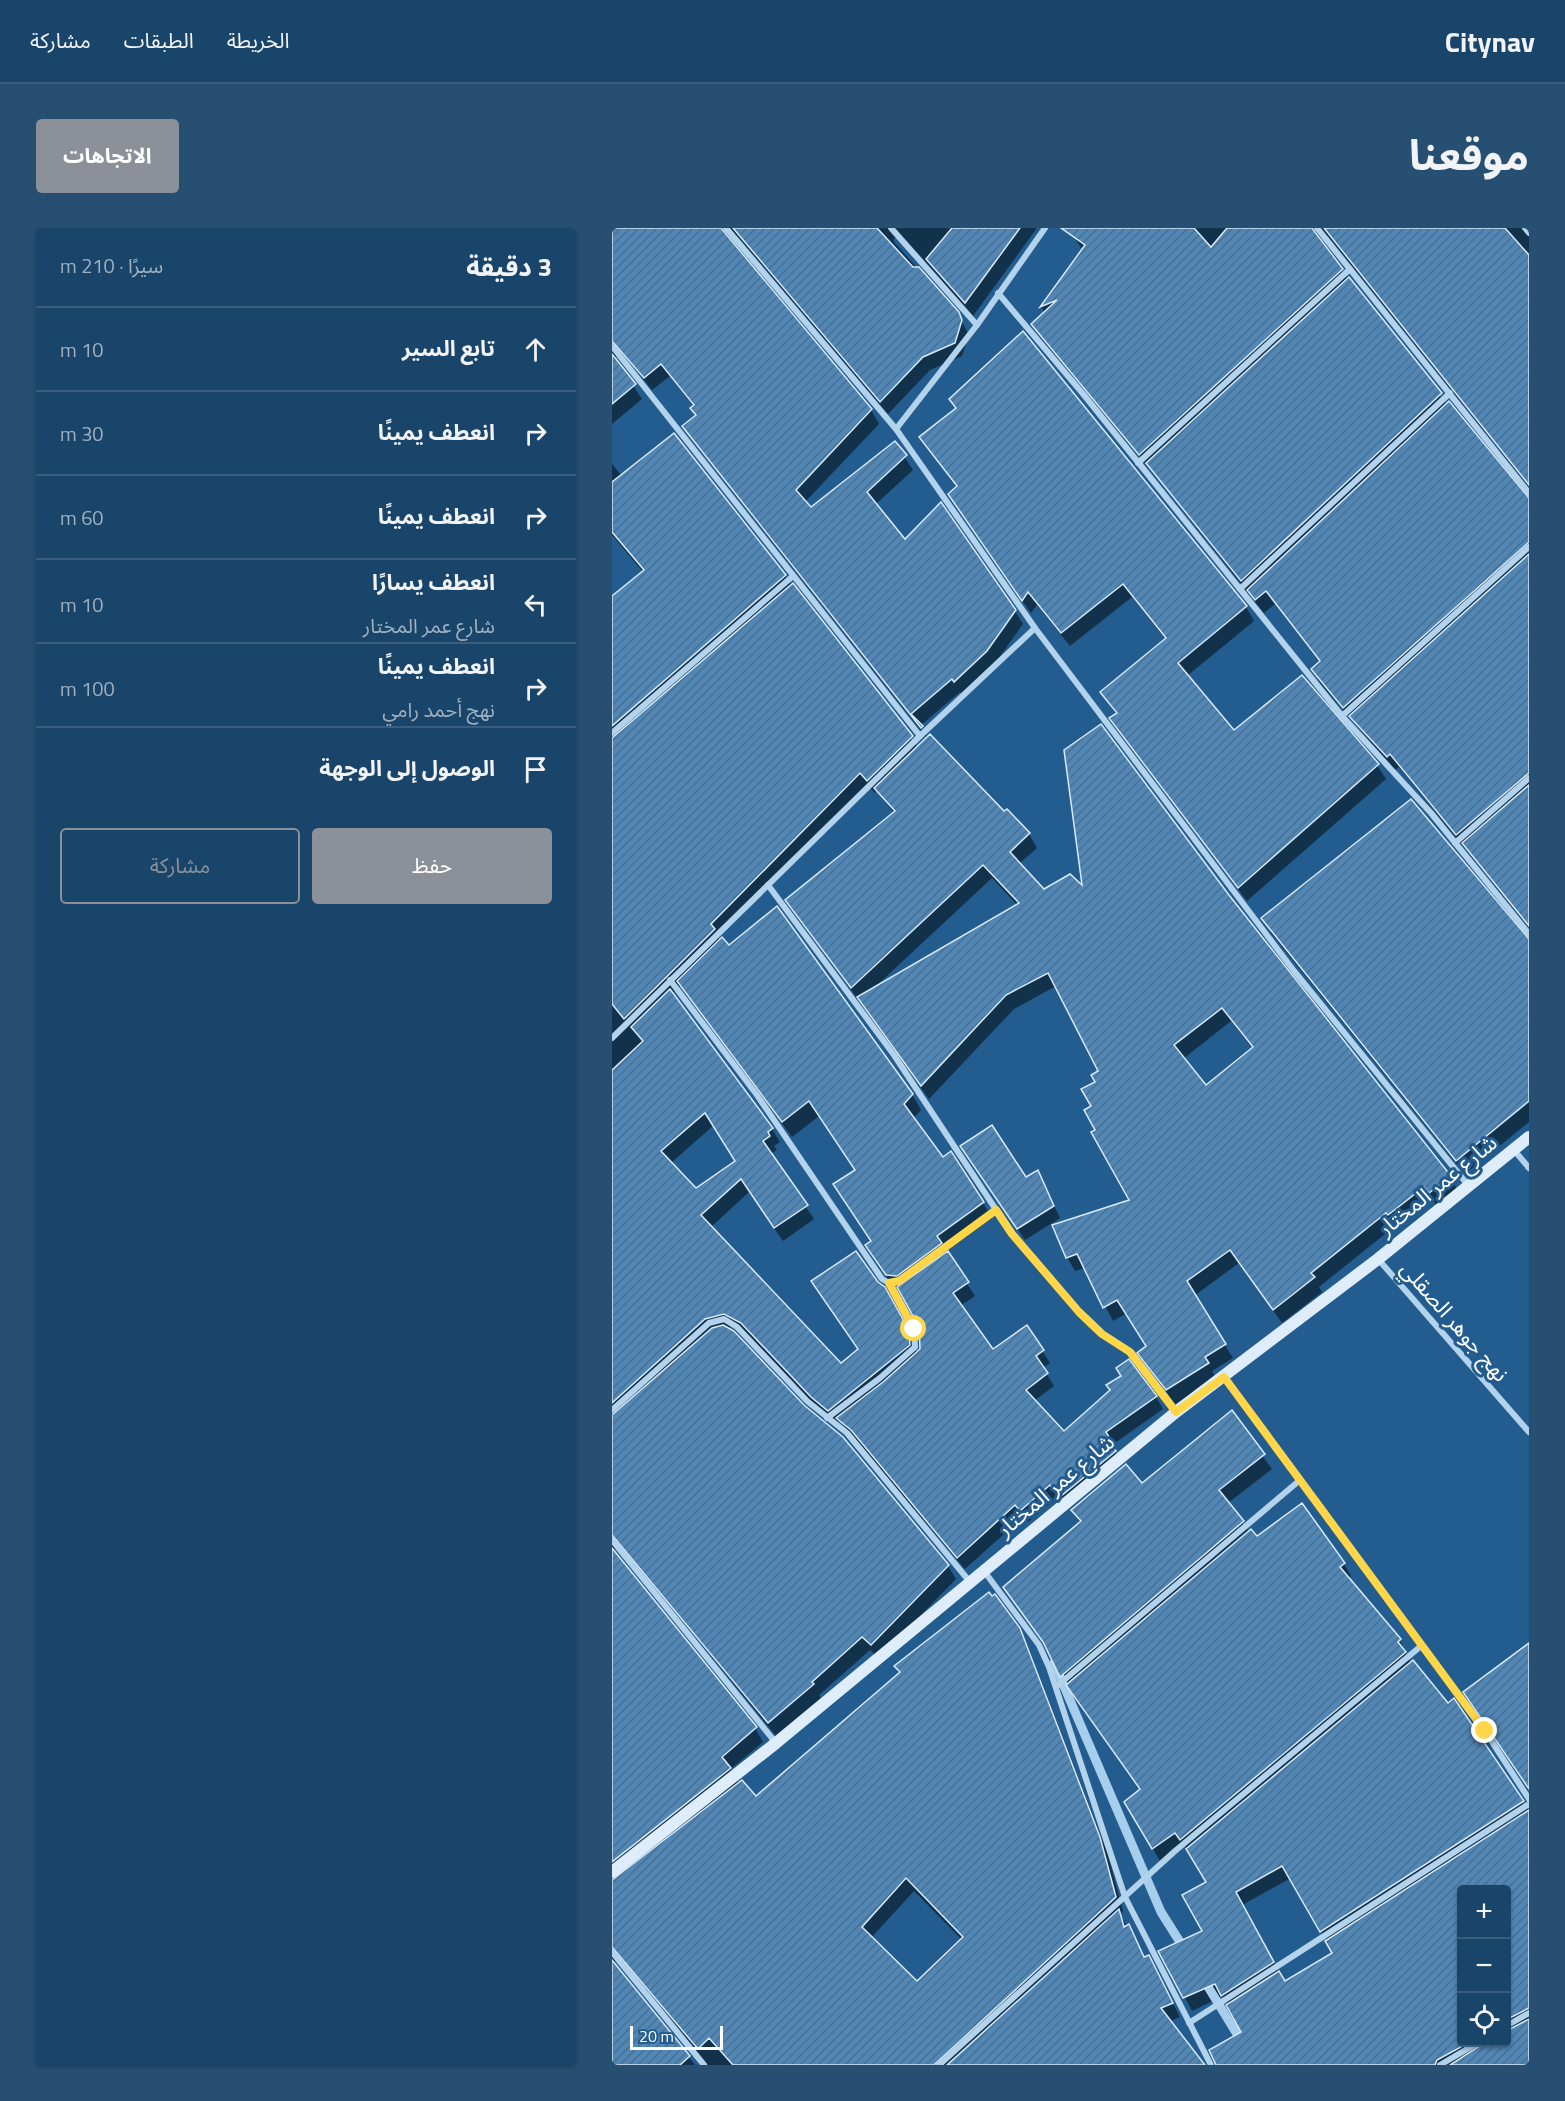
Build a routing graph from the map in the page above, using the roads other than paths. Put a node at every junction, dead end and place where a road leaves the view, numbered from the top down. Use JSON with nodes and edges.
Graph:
{"nodes":[{"id":1,"x":726,"y":228,"type":"edge"},
{"id":2,"x":891,"y":228,"type":"edge"},
{"id":3,"x":1045,"y":228,"type":"edge"},
{"id":4,"x":1317,"y":228,"type":"edge"},
{"id":5,"x":1525,"y":228,"type":"edge"},
{"id":6,"x":1529,"y":233,"type":"edge"},
{"id":7,"x":1350,"y":269,"type":"junction"},
{"id":8,"x":998,"y":293,"type":"junction"},
{"id":9,"x":976,"y":325,"type":"junction"},
{"id":10,"x":612,"y":346,"type":"edge"},
{"id":11,"x":1450,"y":393,"type":"junction"},
{"id":12,"x":896,"y":429,"type":"junction"},
{"id":13,"x":1138,"y":463,"type":"junction"},
{"id":14,"x":1529,"y":493,"type":"edge"},
{"id":15,"x":1529,"y":547,"type":"edge"},
{"id":16,"x":794,"y":576,"type":"junction"},
{"id":17,"x":1240,"y":589,"type":"junction"},
{"id":18,"x":1035,"y":628,"type":"junction"},
{"id":19,"x":1342,"y":716,"type":"junction"},
{"id":20,"x":612,"y":733,"type":"edge"},
{"id":21,"x":920,"y":736,"type":"junction"},
{"id":22,"x":1529,"y":778,"type":"edge"},
{"id":23,"x":1455,"y":843,"type":"junction"},
{"id":24,"x":768,"y":885,"type":"junction"},
{"id":25,"x":1529,"y":934,"type":"edge"},
{"id":26,"x":670,"y":980,"type":"junction"},
{"id":27,"x":612,"y":1026,"type":"edge"},
{"id":28,"x":614,"y":1035,"type":"edge"},
{"id":29,"x":1529,"y":1137,"type":"edge"},
{"id":30,"x":1514,"y":1149,"type":"junction"},
{"id":31,"x":1529,"y":1168,"type":"edge"},
{"id":32,"x":1468,"y":1185,"type":"junction"},
{"id":33,"x":996,"y":1210,"type":"junction"},
{"id":34,"x":1378,"y":1259,"type":"junction"},
{"id":35,"x":889,"y":1283,"type":"junction"},
{"id":36,"x":1224,"y":1377,"type":"junction"},
{"id":37,"x":612,"y":1410,"type":"edge"},
{"id":38,"x":1176,"y":1412,"type":"junction"},
{"id":39,"x":827,"y":1418,"type":"junction"},
{"id":40,"x":1529,"y":1432,"type":"edge"},
{"id":41,"x":1300,"y":1480,"type":"junction"},
{"id":42,"x":612,"y":1540,"type":"edge"},
{"id":43,"x":984,"y":1571,"type":"junction"},
{"id":44,"x":970,"y":1582,"type":"junction"},
{"id":45,"x":1421,"y":1646,"type":"junction"},
{"id":46,"x":1057,"y":1686,"type":"junction"},
{"id":47,"x":776,"y":1743,"type":"junction"},
{"id":48,"x":1529,"y":1802,"type":"edge"},
{"id":49,"x":612,"y":1872,"type":"edge"},
{"id":50,"x":1125,"y":1897,"type":"junction"},
{"id":51,"x":612,"y":1952,"type":"edge"},
{"id":52,"x":1529,"y":2013,"type":"edge"},
{"id":53,"x":1189,"y":2023,"type":"junction"},
{"id":54,"x":1511,"y":2023,"type":"edge"},
{"id":55,"x":1472,"y":2047,"type":"edge"},
{"id":56,"x":704,"y":2065,"type":"edge"},
{"id":57,"x":939,"y":2065,"type":"edge"},
{"id":58,"x":1210,"y":2065,"type":"edge"},
{"id":59,"x":1440,"y":2065,"type":"edge"}],
"edges":[{"from":1,"to":12,"type":"street"},
{"from":2,"to":9,"type":"street"},
{"from":3,"to":8,"type":"street"},
{"from":4,"to":7,"type":"street"},
{"from":5,"to":6,"type":"street"},
{"from":7,"to":11,"type":"street"},
{"from":7,"to":13,"type":"street"},
{"from":8,"to":9,"type":"street"},
{"from":8,"to":13,"type":"street"},
{"from":9,"to":12,"type":"street"},
{"from":10,"to":16,"type":"street"},
{"from":11,"to":14,"type":"street"},
{"from":11,"to":17,"type":"street"},
{"from":12,"to":18,"type":"street"},
{"from":13,"to":17,"type":"street"},
{"from":15,"to":19,"type":"street"},
{"from":16,"to":20,"type":"street"},
{"from":16,"to":21,"type":"street"},
{"from":17,"to":19,"type":"street"},
{"from":18,"to":21,"type":"street"},
{"from":18,"to":32,"type":"street"},
{"from":19,"to":23,"type":"street"},
{"from":21,"to":24,"type":"street"},
{"from":22,"to":23,"type":"street"},
{"from":23,"to":25,"type":"street"},
{"from":24,"to":26,"type":"street"},
{"from":24,"to":33,"type":"street"},
{"from":26,"to":28,"type":"street"},
{"from":26,"to":35,"type":"street"},
{"from":27,"to":28,"type":"street"},
{"from":29,"to":30,"type":"street","name":"شارع عمر المختار"},
{"from":30,"to":31,"type":"street"},
{"from":30,"to":32,"type":"street","name":"شارع عمر المختار"},
{"from":32,"to":34,"type":"street","name":"شارع عمر المختار"},
{"from":33,"to":35,"type":"street"},
{"from":33,"to":38,"type":"street"},
{"from":34,"to":36,"type":"street","name":"شارع عمر المختار"},
{"from":34,"to":40,"type":"street","name":"نهج جوهر الصقلي"},
{"from":35,"to":39,"type":"street"},
{"from":36,"to":38,"type":"street","name":"شارع عمر المختار"},
{"from":36,"to":41,"type":"street"},
{"from":37,"to":39,"type":"street"},
{"from":38,"to":43,"type":"street","name":"شارع عمر المختار"},
{"from":39,"to":44,"type":"street"},
{"from":41,"to":45,"type":"street"},
{"from":41,"to":46,"type":"street"},
{"from":42,"to":47,"type":"street"},
{"from":43,"to":44,"type":"street","name":"شارع عمر المختار"},
{"from":43,"to":46,"type":"street"},
{"from":44,"to":47,"type":"street","name":"شارع عمر المختار"},
{"from":45,"to":48,"type":"street"},
{"from":45,"to":50,"type":"street"},
{"from":46,"to":50,"type":"street"},
{"from":47,"to":49,"type":"street","name":"شارع عمر المختار"},
{"from":48,"to":53,"type":"street"},
{"from":50,"to":53,"type":"street"},
{"from":50,"to":57,"type":"street"},
{"from":51,"to":56,"type":"street"},
{"from":52,"to":54,"type":"street"},
{"from":53,"to":58,"type":"street"},
{"from":55,"to":59,"type":"street"}]}
